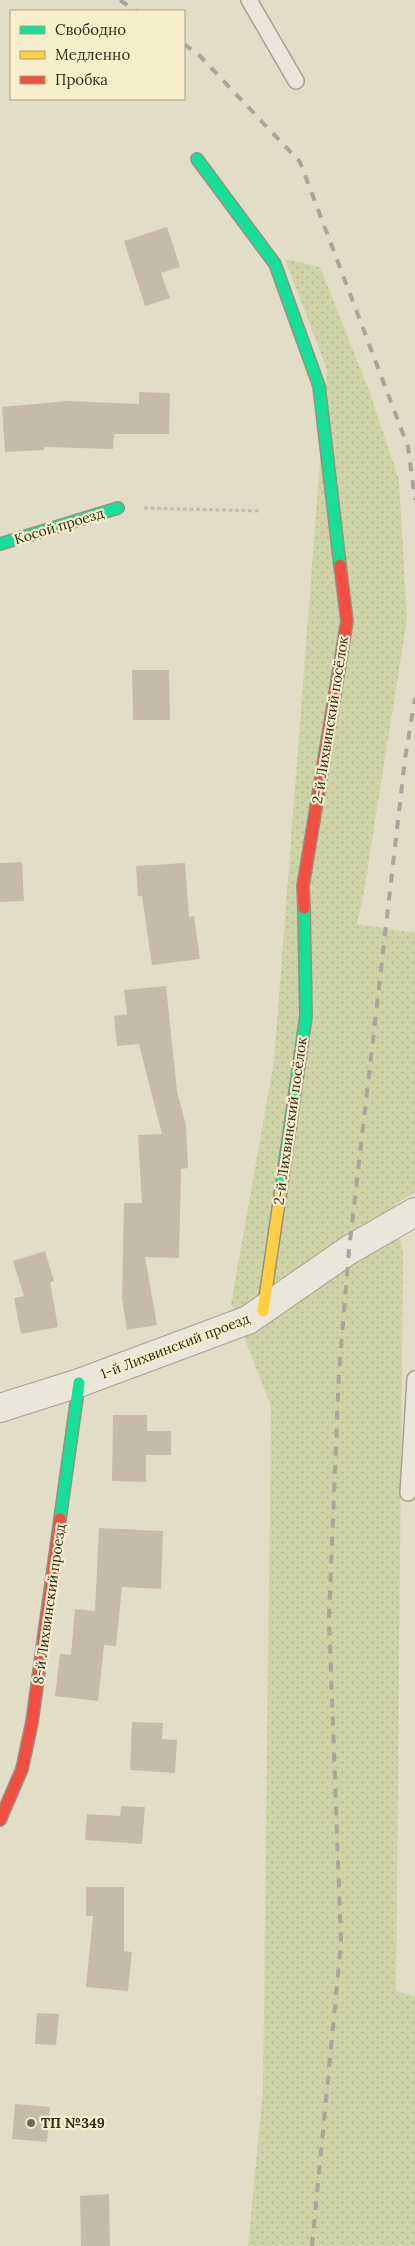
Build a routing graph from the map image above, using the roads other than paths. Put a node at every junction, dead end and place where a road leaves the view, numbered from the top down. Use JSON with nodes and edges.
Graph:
{"nodes":[{"id":1,"x":249,"y":0,"type":"edge"},
{"id":2,"x":296,"y":81,"type":"dead end"},
{"id":3,"x":197,"y":159,"type":"dead end"},
{"id":4,"x":118,"y":508,"type":"road end"},
{"id":5,"x":0,"y":544,"type":"edge"},
{"id":6,"x":415,"y":1212,"type":"edge"},
{"id":7,"x":263,"y":1312,"type":"junction"},
{"id":8,"x":415,"y":1379,"type":"edge"},
{"id":9,"x":79,"y":1383,"type":"junction"},
{"id":10,"x":0,"y":1408,"type":"edge"},
{"id":11,"x":408,"y":1493,"type":"dead end"},
{"id":12,"x":0,"y":1820,"type":"edge"}],
"edges":[{"from":1,"to":2,"type":"lane"},
{"from":3,"to":7,"type":"street","name":"2-й Лихвинский посёлок"},
{"from":4,"to":5,"type":"street","name":"Косой проезд"},
{"from":6,"to":7,"type":"street","name":"1-й Лихвинский проезд"},
{"from":7,"to":9,"type":"street","name":"1-й Лихвинский проезд"},
{"from":8,"to":11,"type":"lane"},
{"from":9,"to":10,"type":"street","name":"1-й Лихвинский проезд"},
{"from":9,"to":12,"type":"street","name":"8-й Лихвинский проезд"}]}
